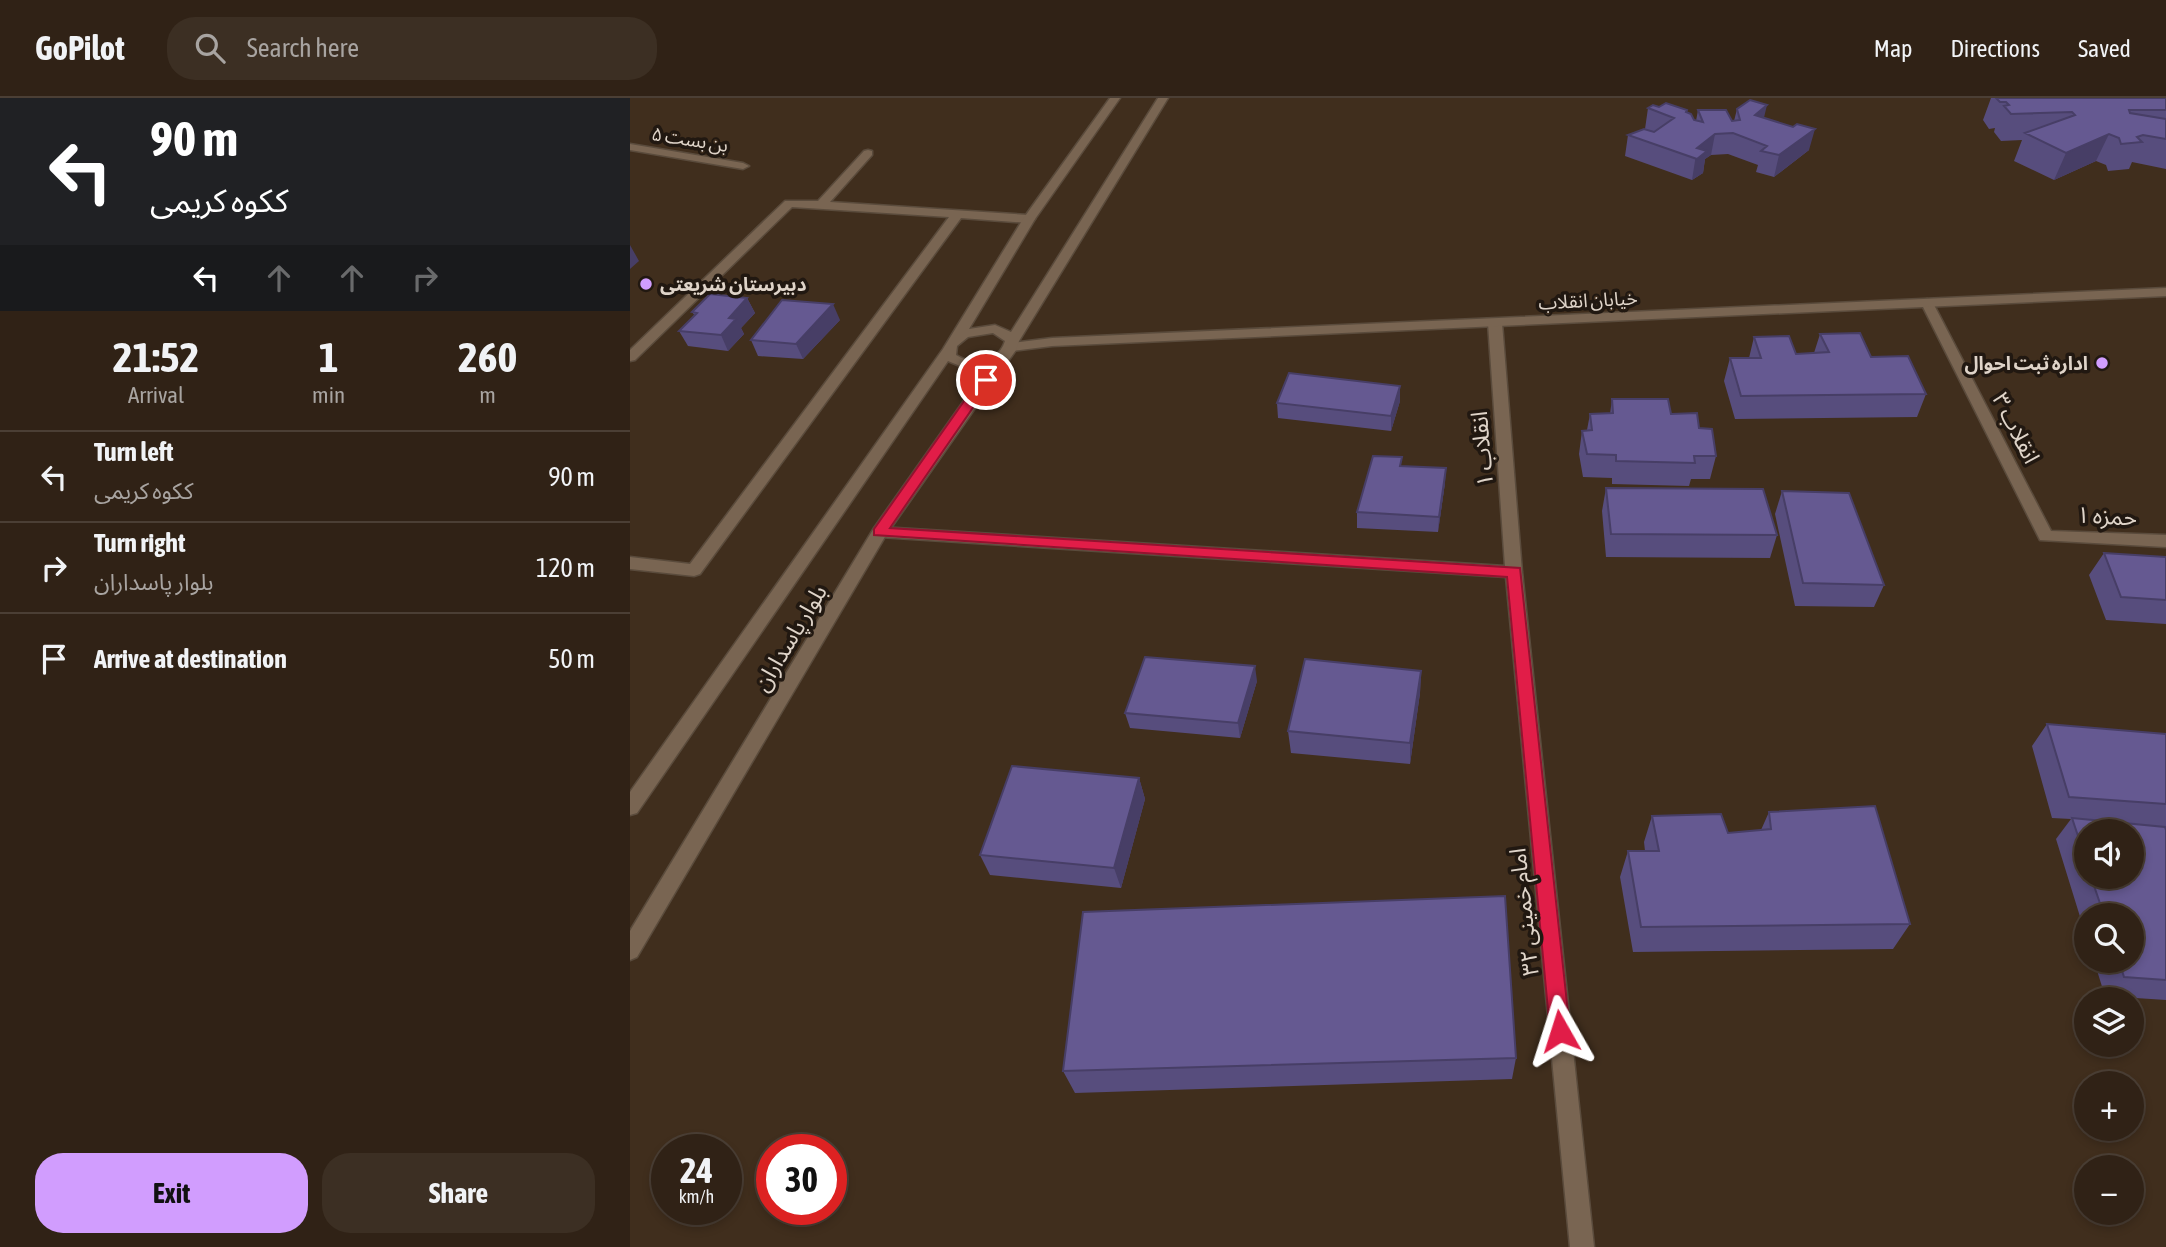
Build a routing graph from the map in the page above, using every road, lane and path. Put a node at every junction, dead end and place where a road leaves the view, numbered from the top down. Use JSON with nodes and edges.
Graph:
{"nodes":[{"id":1,"x":1115,"y":98,"type":"edge"},
{"id":2,"x":1163,"y":98,"type":"edge"},
{"id":3,"x":630,"y":147,"type":"edge"},
{"id":4,"x":868,"y":153,"type":"dead end"},
{"id":5,"x":743,"y":166,"type":"dead end"},
{"id":6,"x":821,"y":205,"type":"junction"},
{"id":7,"x":957,"y":215,"type":"junction"},
{"id":8,"x":1029,"y":219,"type":"junction"},
{"id":9,"x":2166,"y":292,"type":"edge"},
{"id":10,"x":1927,"y":303,"type":"junction"},
{"id":11,"x":1494,"y":323,"type":"junction"},
{"id":12,"x":952,"y":345,"type":"junction"},
{"id":13,"x":1008,"y":349,"type":"junction"},
{"id":14,"x":630,"y":357,"type":"edge"},
{"id":15,"x":880,"y":532,"type":"junction"},
{"id":16,"x":2046,"y":536,"type":"joint"},
{"id":17,"x":2166,"y":541,"type":"edge"},
{"id":18,"x":630,"y":563,"type":"edge"},
{"id":19,"x":1514,"y":572,"type":"junction"},
{"id":20,"x":630,"y":807,"type":"edge"},
{"id":21,"x":630,"y":950,"type":"edge"},
{"id":22,"x":1582,"y":1247,"type":"edge"}],
"edges":[{"from":1,"to":8,"type":"street","name":"بلوار پاسداران"},
{"from":2,"to":13,"type":"street","name":"بلوار پاسداران"},
{"from":3,"to":5,"type":"street","name":"بن بست ۵"},
{"from":4,"to":6,"type":"street"},
{"from":6,"to":7,"type":"street"},
{"from":6,"to":14,"type":"street"},
{"from":7,"to":8,"type":"street"},
{"from":7,"to":18,"type":"street"},
{"from":8,"to":12,"type":"street","name":"بلوار پاسداران"},
{"from":9,"to":10,"type":"street","name":"خیابان انقلاب"},
{"from":10,"to":11,"type":"street","name":"خیابان انقلاب"},
{"from":10,"to":16,"type":"street","name":"انقلاب ۳"},
{"from":11,"to":13,"type":"street","name":"خیابان انقلاب"},
{"from":11,"to":19,"type":"street","name":"انقلاب ۱"},
{"from":12,"to":13,"type":"street","name":"خیابان انقلاب"},
{"from":12,"to":13,"type":"street"},
{"from":12,"to":20,"type":"street","name":"بلوار پاسداران"},
{"from":13,"to":15,"type":"street","name":"بلوار پاسداران"},
{"from":15,"to":19,"type":"street"},
{"from":15,"to":21,"type":"street","name":"بلوار پاسداران"},
{"from":16,"to":17,"type":"street","name":"حمزه ۱"},
{"from":19,"to":22,"type":"street","name":"امام خمینی ۳۲"}]}
